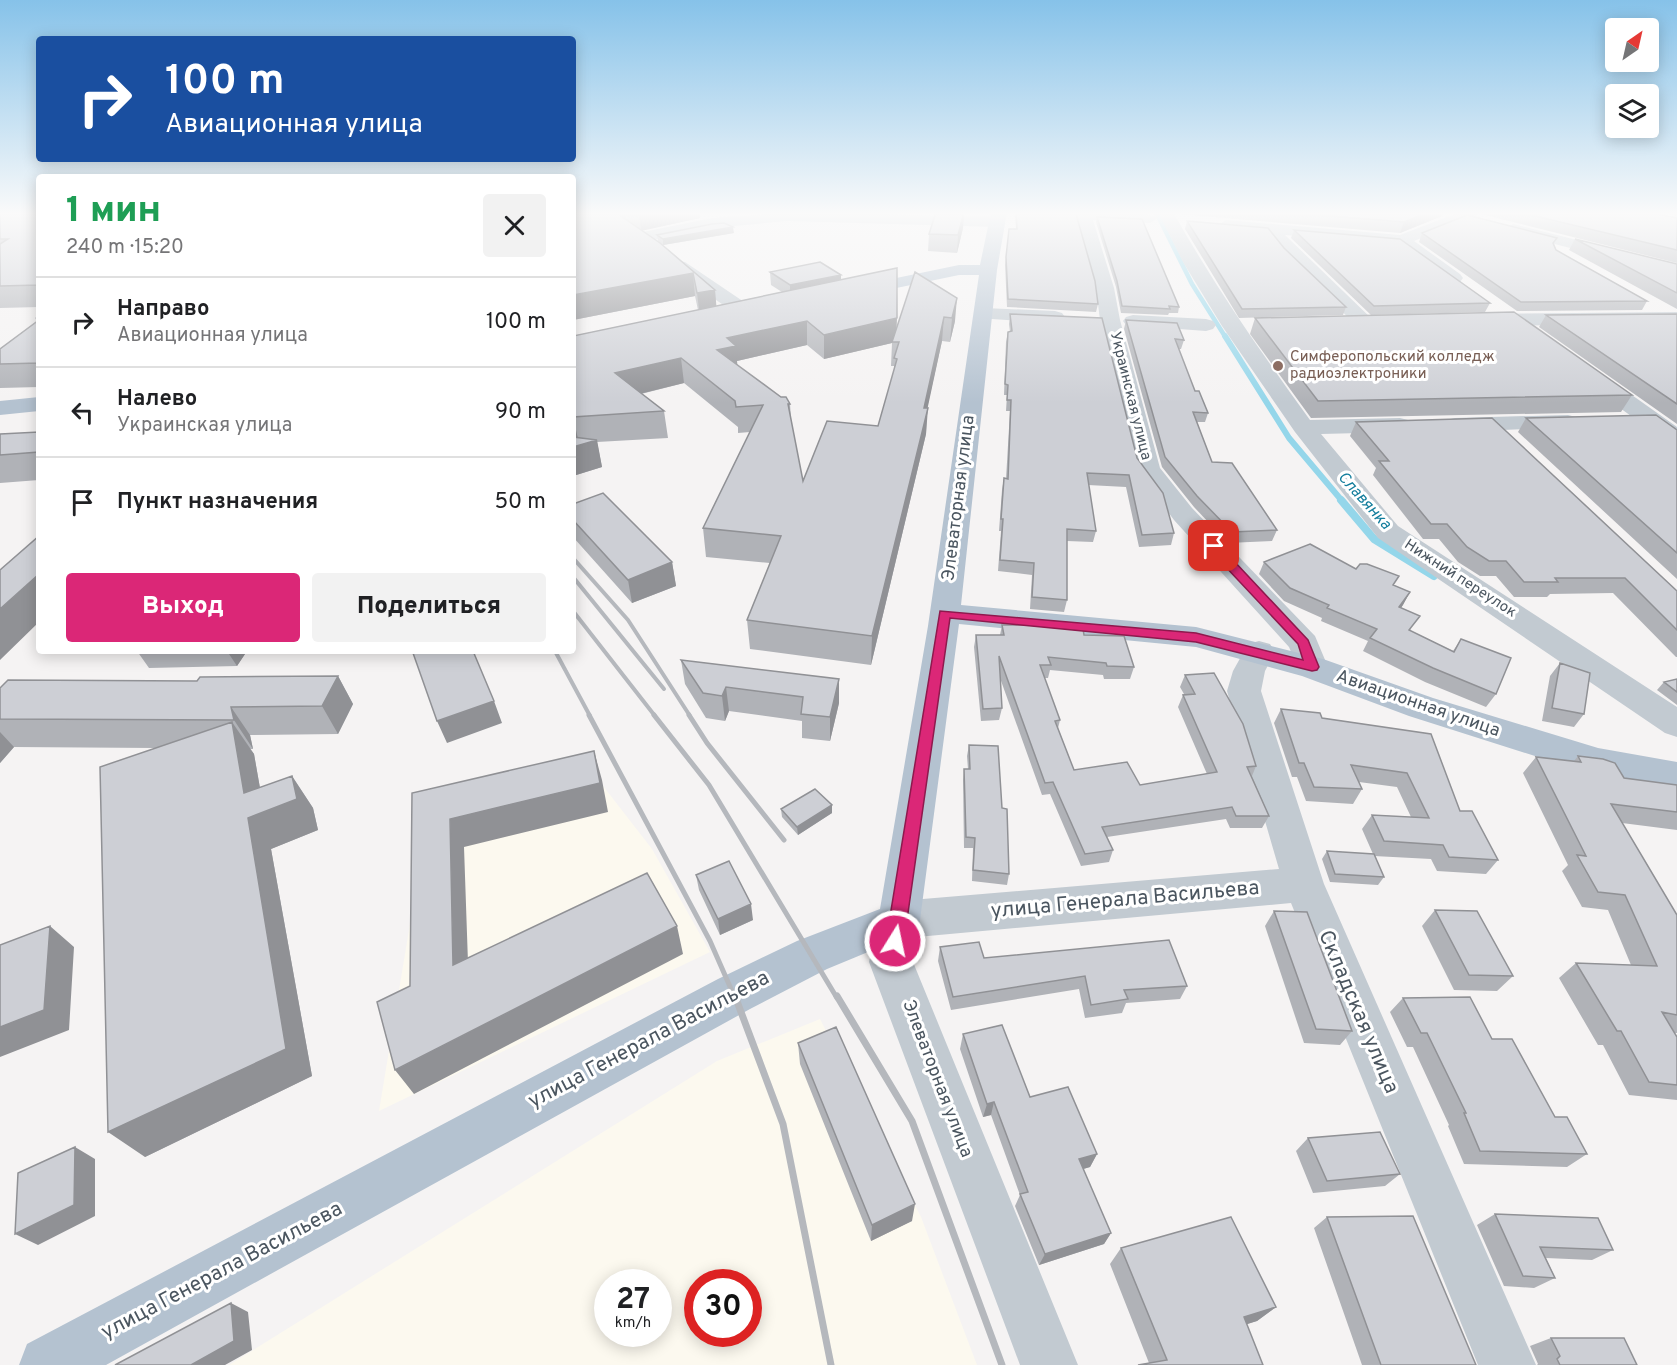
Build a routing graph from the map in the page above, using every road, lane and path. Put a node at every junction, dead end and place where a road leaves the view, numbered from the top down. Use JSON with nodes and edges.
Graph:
{"nodes":[{"id":1,"x":693,"y":276,"type":"edge"},
{"id":2,"x":932,"y":276,"type":"edge"},
{"id":3,"x":987,"y":276,"type":"edge"},
{"id":4,"x":1101,"y":276,"type":"edge"},
{"id":5,"x":1202,"y":276,"type":"edge"},
{"id":6,"x":1316,"y":276,"type":"edge"},
{"id":7,"x":1450,"y":276,"type":"edge"},
{"id":8,"x":836,"y":296,"type":"edge"},
{"id":9,"x":1644,"y":301,"type":"edge"},
{"id":10,"x":771,"y":309,"type":"edge"},
{"id":11,"x":749,"y":314,"type":"junction"},
{"id":12,"x":984,"y":314,"type":"junction"},
{"id":13,"x":727,"y":319,"type":"edge"},
{"id":14,"x":1092,"y":319,"type":"junction"},
{"id":15,"x":1510,"y":319,"type":"junction"},
{"id":16,"x":1676,"y":319,"type":"edge"},
{"id":17,"x":1466,"y":320,"type":"edge"},
{"id":18,"x":1365,"y":323,"type":"junction"},
{"id":19,"x":1388,"y":323,"type":"edge"},
{"id":20,"x":1343,"y":324,"type":"edge"},
{"id":21,"x":1231,"y":325,"type":"junction"},
{"id":22,"x":1538,"y":339,"type":"edge"},
{"id":23,"x":1576,"y":366,"type":"edge"},
{"id":24,"x":36,"y":404,"type":"edge"},
{"id":25,"x":0,"y":408,"type":"edge"},
{"id":26,"x":1652,"y":420,"type":"junction"},
{"id":27,"x":1492,"y":424,"type":"junction"},
{"id":28,"x":1303,"y":426,"type":"junction"},
{"id":29,"x":1677,"y":438,"type":"edge"},
{"id":30,"x":1518,"y":448,"type":"edge"},
{"id":31,"x":944,"y":614,"type":"junction"},
{"id":32,"x":1259,"y":652,"type":"junction"},
{"id":33,"x":1312,"y":667,"type":"junction"},
{"id":34,"x":1677,"y":724,"type":"edge"},
{"id":35,"x":1677,"y":776,"type":"edge"},
{"id":36,"x":1304,"y":884,"type":"junction"},
{"id":37,"x":899,"y":920,"type":"junction"},
{"id":38,"x":48,"y":1365,"type":"edge"},
{"id":39,"x":1049,"y":1365,"type":"edge"},
{"id":40,"x":1507,"y":1365,"type":"edge"}],
"edges":[{"from":1,"to":11,"type":"street"},
{"from":2,"to":8,"type":"main road"},
{"from":3,"to":12,"type":"main road","name":"Элеваторная улица"},
{"from":4,"to":14,"type":"street","name":"Украинская улица"},
{"from":5,"to":21,"type":"street","name":"Нижний переулок"},
{"from":6,"to":18,"type":"street"},
{"from":7,"to":15,"type":"street"},
{"from":9,"to":16,"type":"street"},
{"from":10,"to":11,"type":"main road"},
{"from":11,"to":13,"type":"main road"},
{"from":12,"to":14,"type":"street"},
{"from":12,"to":31,"type":"main road","name":"Элеваторная улица"},
{"from":14,"to":21,"type":"street"},
{"from":14,"to":33,"type":"street","name":"Украинская улица"},
{"from":15,"to":16,"type":"street"},
{"from":15,"to":17,"type":"street"},
{"from":15,"to":22,"type":"street"},
{"from":18,"to":19,"type":"street"},
{"from":18,"to":20,"type":"street"},
{"from":21,"to":28,"type":"street","name":"Нижний переулок"},
{"from":23,"to":26,"type":"street"},
{"from":24,"to":25,"type":"main road"},
{"from":26,"to":27,"type":"street"},
{"from":26,"to":29,"type":"street"},
{"from":27,"to":28,"type":"street"},
{"from":27,"to":30,"type":"street"},
{"from":28,"to":34,"type":"street","name":"Нижний переулок"},
{"from":31,"to":32,"type":"main road","name":"Авиационная улица"},
{"from":31,"to":37,"type":"main road","name":"Элеваторная улица"},
{"from":32,"to":33,"type":"main road","name":"Авиационная улица"},
{"from":32,"to":36,"type":"street","name":"Складская улица"},
{"from":33,"to":35,"type":"main road","name":"Авиационная улица"},
{"from":36,"to":37,"type":"street","name":"улица Генерала Васильева"},
{"from":36,"to":40,"type":"street","name":"Складская улица"},
{"from":37,"to":38,"type":"main road","name":"улица Генерала Васильева"},
{"from":37,"to":39,"type":"street","name":"Элеваторная улица"}]}
